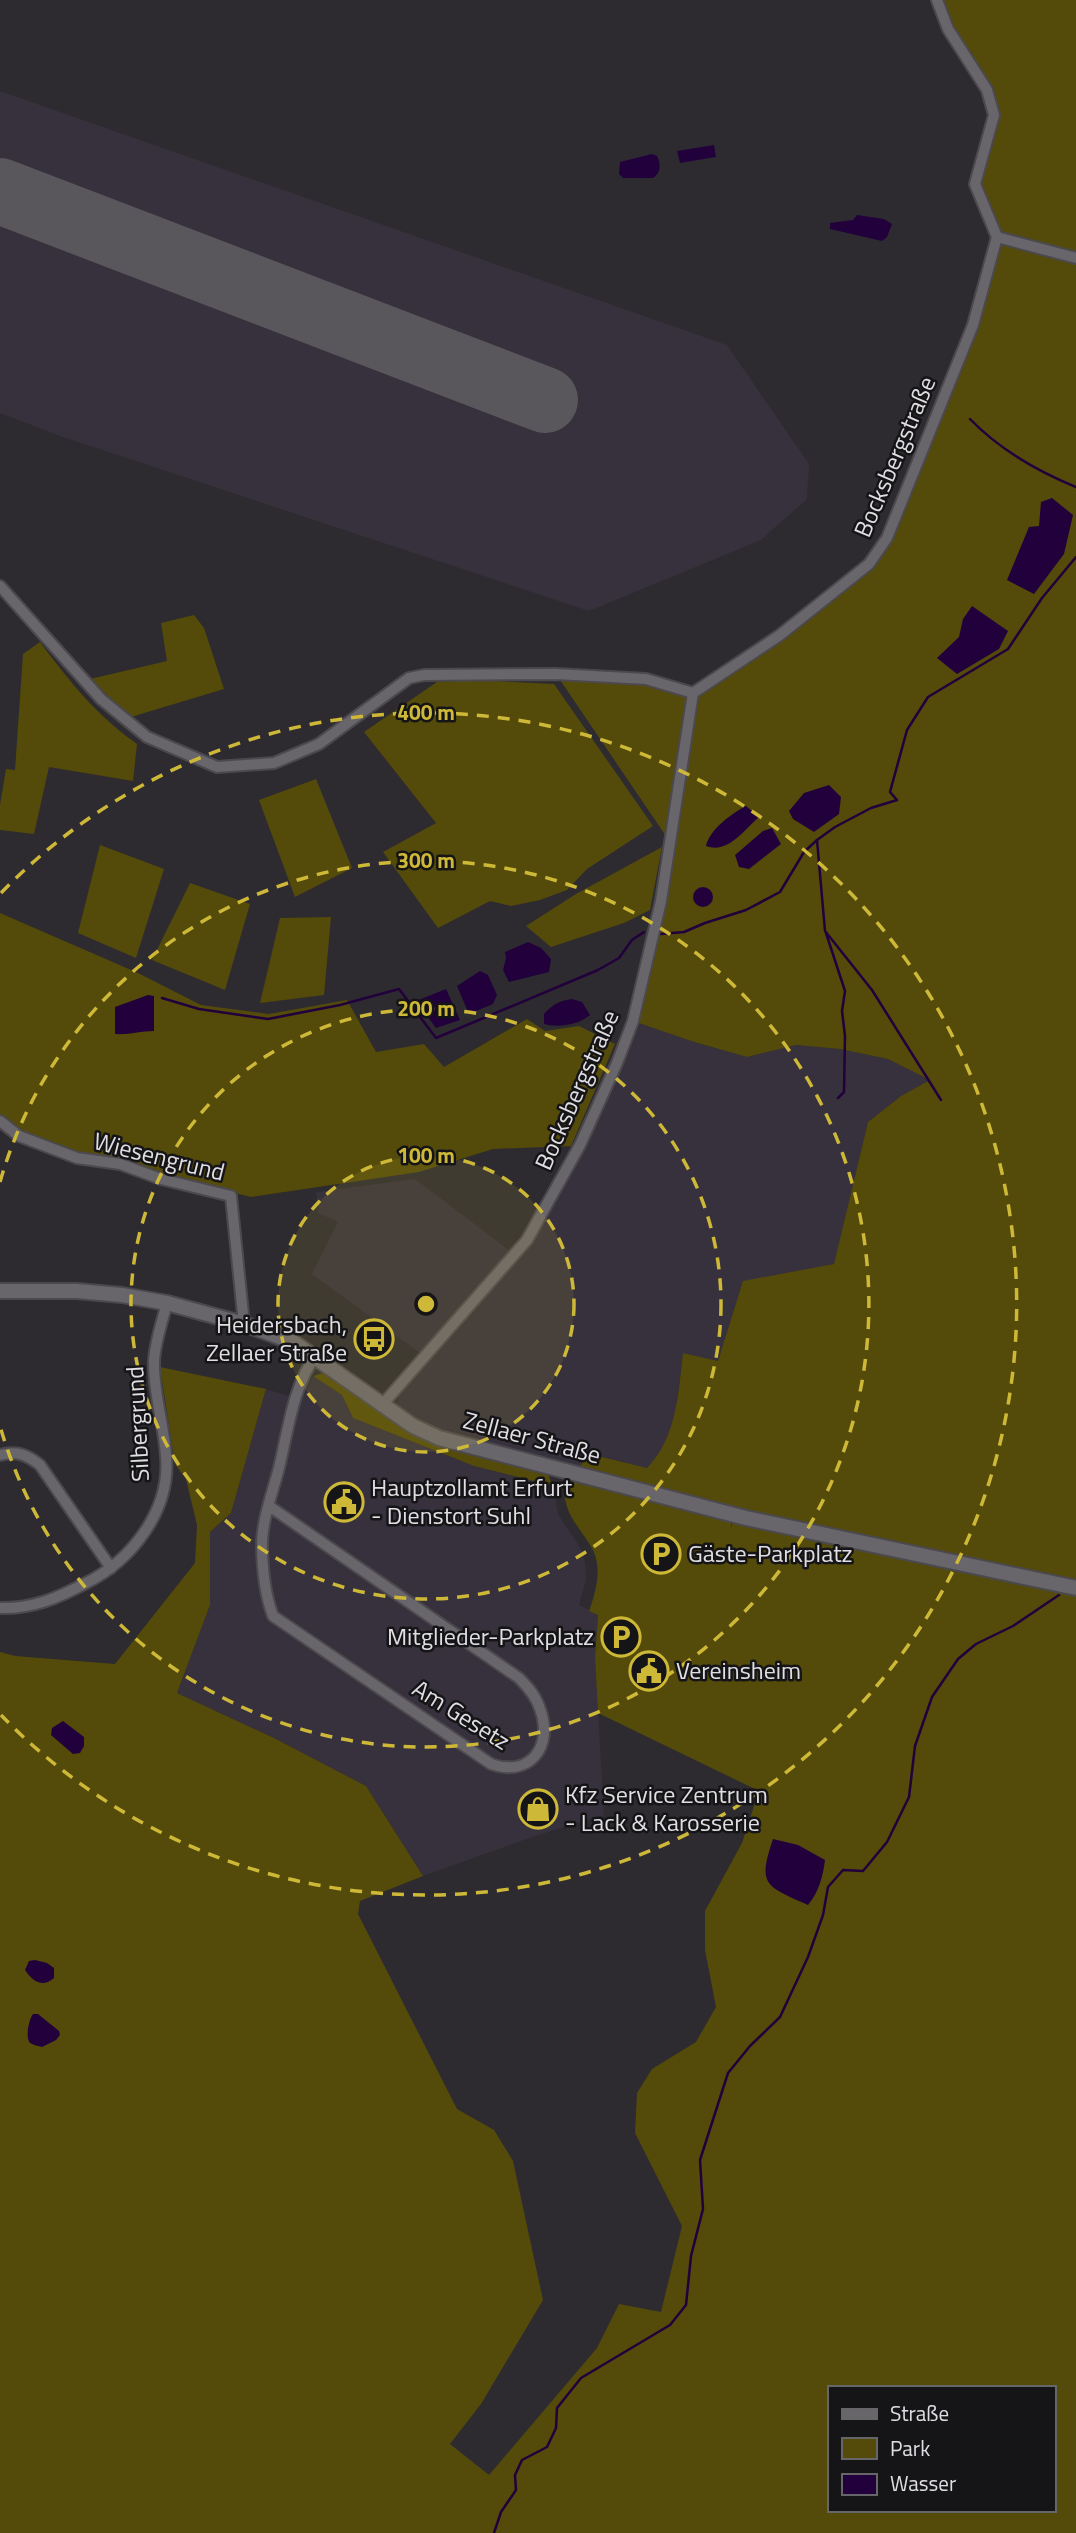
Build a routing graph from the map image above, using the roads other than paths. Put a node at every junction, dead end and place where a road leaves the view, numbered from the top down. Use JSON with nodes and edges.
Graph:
{"nodes":[{"id":1,"x":937,"y":0,"type":"edge"},
{"id":2,"x":997,"y":237,"type":"junction"},
{"id":3,"x":1076,"y":258,"type":"edge"},
{"id":4,"x":0,"y":586,"type":"edge"},
{"id":5,"x":693,"y":693,"type":"junction"},
{"id":6,"x":2,"y":1124,"type":"edge"},
{"id":7,"x":0,"y":1139,"type":"edge"},
{"id":8,"x":0,"y":1291,"type":"edge"},
{"id":9,"x":167,"y":1303,"type":"junction"},
{"id":10,"x":244,"y":1324,"type":"junction"},
{"id":11,"x":316,"y":1356,"type":"junction"},
{"id":12,"x":382,"y":1405,"type":"junction"},
{"id":13,"x":0,"y":1455,"type":"edge"},
{"id":14,"x":269,"y":1506,"type":"junction"},
{"id":15,"x":111,"y":1568,"type":"junction"},
{"id":16,"x":1076,"y":1588,"type":"edge"},
{"id":17,"x":0,"y":1608,"type":"edge"}],
"edges":[{"from":1,"to":2,"type":"street"},
{"from":2,"to":3,"type":"street"},
{"from":2,"to":5,"type":"street","name":"Bocksbergstraße"},
{"from":4,"to":5,"type":"street"},
{"from":5,"to":12,"type":"street","name":"Bocksbergstraße"},
{"from":6,"to":7,"type":"street"},
{"from":6,"to":10,"type":"street","name":"Wiesengrund"},
{"from":8,"to":9,"type":"street","name":"Zellaer Straße"},
{"from":9,"to":10,"type":"street","name":"Zellaer Straße"},
{"from":9,"to":15,"type":"street","name":"Silbergrund"},
{"from":10,"to":11,"type":"street","name":"Zellaer Straße"},
{"from":11,"to":12,"type":"street","name":"Zellaer Straße"},
{"from":11,"to":14,"type":"street","name":"Am Gesetz"},
{"from":12,"to":16,"type":"street","name":"Zellaer Straße"},
{"from":13,"to":15,"type":"street"},
{"from":14,"to":14,"type":"street","name":"Am Gesetz"},
{"from":15,"to":17,"type":"street","name":"Silbergrund"}]}
